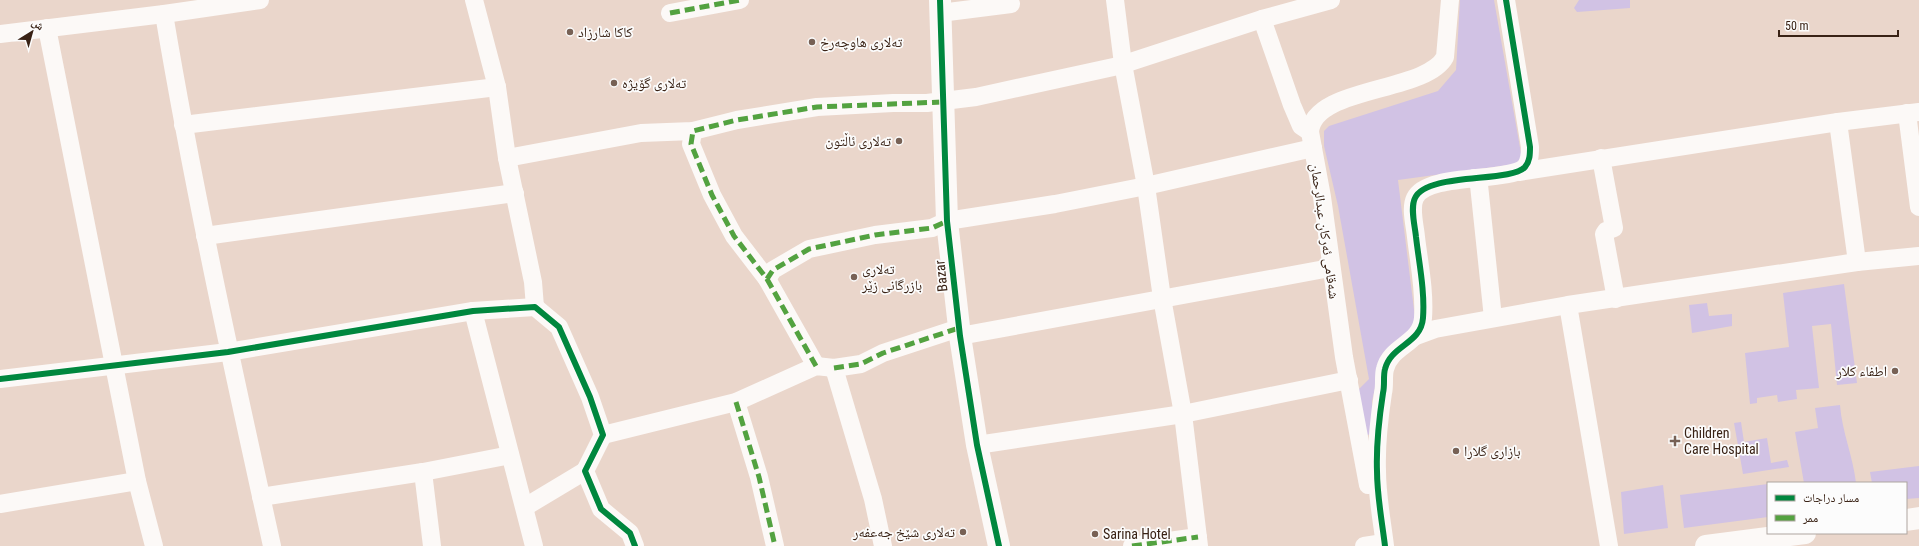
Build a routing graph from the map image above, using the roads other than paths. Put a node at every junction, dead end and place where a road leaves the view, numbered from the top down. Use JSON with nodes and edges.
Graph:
{"nodes":[{"id":1,"x":260,"y":0,"type":"edge"},
{"id":2,"x":474,"y":0,"type":"edge"},
{"id":3,"x":740,"y":0,"type":"edge"},
{"id":4,"x":1116,"y":0,"type":"edge"},
{"id":5,"x":1331,"y":0,"type":"edge"},
{"id":6,"x":1450,"y":0,"type":"edge"},
{"id":7,"x":1506,"y":0,"type":"edge"},
{"id":8,"x":225,"y":3,"type":"edge"},
{"id":9,"x":1011,"y":4,"type":"dead end"},
{"id":10,"x":940,"y":7,"type":"edge"},
{"id":11,"x":670,"y":13,"type":"dead end"},
{"id":12,"x":164,"y":14,"type":"junction"},
{"id":13,"x":1262,"y":19,"type":"junction"},
{"id":14,"x":47,"y":28,"type":"junction"},
{"id":15,"x":0,"y":34,"type":"edge"},
{"id":16,"x":1123,"y":64,"type":"junction"},
{"id":17,"x":497,"y":87,"type":"junction"},
{"id":18,"x":942,"y":102,"type":"junction"},
{"id":19,"x":1913,"y":112,"type":"edge"},
{"id":20,"x":1838,"y":122,"type":"junction"},
{"id":21,"x":183,"y":125,"type":"junction"},
{"id":22,"x":693,"y":131,"type":"junction"},
{"id":23,"x":1312,"y":140,"type":"junction"},
{"id":24,"x":507,"y":158,"type":"junction"},
{"id":25,"x":1600,"y":158,"type":"junction"},
{"id":26,"x":1518,"y":172,"type":"junction"},
{"id":27,"x":1474,"y":178,"type":"junction"},
{"id":28,"x":1146,"y":186,"type":"junction"},
{"id":29,"x":515,"y":194,"type":"junction"},
{"id":30,"x":1919,"y":207,"type":"edge"},
{"id":31,"x":947,"y":221,"type":"junction"},
{"id":32,"x":205,"y":236,"type":"junction"},
{"id":33,"x":1919,"y":256,"type":"edge"},
{"id":34,"x":1857,"y":262,"type":"junction"},
{"id":35,"x":1330,"y":268,"type":"junction"},
{"id":36,"x":767,"y":279,"type":"junction"},
{"id":37,"x":1162,"y":298,"type":"junction"},
{"id":38,"x":1616,"y":299,"type":"junction"},
{"id":39,"x":1568,"y":305,"type":"junction"},
{"id":40,"x":535,"y":307,"type":"junction"},
{"id":41,"x":473,"y":311,"type":"junction"},
{"id":42,"x":1493,"y":318,"type":"junction"},
{"id":43,"x":960,"y":332,"type":"junction"},
{"id":44,"x":1416,"y":336,"type":"junction"},
{"id":45,"x":228,"y":352,"type":"junction"},
{"id":46,"x":115,"y":365,"type":"junction"},
{"id":47,"x":816,"y":366,"type":"junction"},
{"id":48,"x":834,"y":368,"type":"junction"},
{"id":49,"x":0,"y":379,"type":"edge"},
{"id":50,"x":1349,"y":380,"type":"junction"},
{"id":51,"x":736,"y":402,"type":"junction"},
{"id":52,"x":1183,"y":414,"type":"junction"},
{"id":53,"x":603,"y":435,"type":"junction"},
{"id":54,"x":977,"y":445,"type":"junction"},
{"id":55,"x":1370,"y":445,"type":"junction"},
{"id":56,"x":510,"y":455,"type":"junction"},
{"id":57,"x":585,"y":471,"type":"junction"},
{"id":58,"x":422,"y":472,"type":"junction"},
{"id":59,"x":136,"y":481,"type":"junction"},
{"id":60,"x":261,"y":496,"type":"junction"},
{"id":61,"x":0,"y":504,"type":"edge"},
{"id":62,"x":525,"y":507,"type":"junction"},
{"id":63,"x":1919,"y":518,"type":"edge"},
{"id":64,"x":1907,"y":520,"type":"edge"},
{"id":65,"x":1797,"y":534,"type":"edge"},
{"id":66,"x":1198,"y":541,"type":"edge"},
{"id":67,"x":1376,"y":545,"type":"edge"},
{"id":68,"x":154,"y":546,"type":"edge"},
{"id":69,"x":272,"y":546,"type":"edge"},
{"id":70,"x":432,"y":546,"type":"edge"},
{"id":71,"x":534,"y":546,"type":"edge"},
{"id":72,"x":635,"y":546,"type":"edge"},
{"id":73,"x":776,"y":546,"type":"edge"},
{"id":74,"x":883,"y":546,"type":"edge"},
{"id":75,"x":999,"y":546,"type":"edge"},
{"id":76,"x":1132,"y":546,"type":"edge"},
{"id":77,"x":1609,"y":546,"type":"edge"},
{"id":78,"x":1706,"y":546,"type":"edge"}],
"edges":[{"from":1,"to":8,"type":"street"},
{"from":2,"to":17,"type":"street"},
{"from":3,"to":11,"type":"street"},
{"from":4,"to":16,"type":"street"},
{"from":5,"to":13,"type":"street"},
{"from":6,"to":23,"type":"street"},
{"from":7,"to":26,"type":"street"},
{"from":8,"to":12,"type":"street"},
{"from":9,"to":10,"type":"street"},
{"from":10,"to":18,"type":"main road","name":"Bazar"},
{"from":12,"to":14,"type":"street"},
{"from":12,"to":21,"type":"street"},
{"from":13,"to":16,"type":"street"},
{"from":13,"to":23,"type":"street"},
{"from":14,"to":15,"type":"street"},
{"from":14,"to":46,"type":"street"},
{"from":16,"to":18,"type":"street"},
{"from":16,"to":28,"type":"street"},
{"from":17,"to":21,"type":"street"},
{"from":17,"to":24,"type":"street"},
{"from":18,"to":22,"type":"street"},
{"from":18,"to":31,"type":"main road","name":"Bazar"},
{"from":19,"to":20,"type":"street"},
{"from":19,"to":30,"type":"street"},
{"from":20,"to":25,"type":"street"},
{"from":20,"to":34,"type":"street"},
{"from":21,"to":32,"type":"street"},
{"from":22,"to":24,"type":"street"},
{"from":22,"to":36,"type":"street"},
{"from":23,"to":28,"type":"street"},
{"from":23,"to":35,"type":"street","name":"شەقامی ئەرکان عبدالرحمان"},
{"from":24,"to":29,"type":"street"},
{"from":25,"to":26,"type":"street"},
{"from":25,"to":38,"type":"street"},
{"from":26,"to":27,"type":"street"},
{"from":27,"to":42,"type":"street"},
{"from":27,"to":44,"type":"street"},
{"from":28,"to":31,"type":"street"},
{"from":28,"to":37,"type":"street"},
{"from":29,"to":32,"type":"street"},
{"from":29,"to":40,"type":"street"},
{"from":31,"to":36,"type":"street"},
{"from":31,"to":43,"type":"main road","name":"Bazar"},
{"from":32,"to":45,"type":"street"},
{"from":33,"to":34,"type":"street","name":"شەقامی ئەرکان عبدالرحمان"},
{"from":34,"to":38,"type":"street","name":"شەقامی ئەرکان عبدالرحمان"},
{"from":35,"to":37,"type":"street"},
{"from":35,"to":50,"type":"street","name":"شەقامی ئەرکان عبدالرحمان"},
{"from":36,"to":47,"type":"street"},
{"from":37,"to":43,"type":"street"},
{"from":37,"to":52,"type":"street"},
{"from":38,"to":39,"type":"street","name":"شەقامی ئەرکان عبدالرحمان"},
{"from":39,"to":42,"type":"street","name":"شەقامی ئەرکان عبدالرحمان"},
{"from":39,"to":77,"type":"street"},
{"from":40,"to":41,"type":"street"},
{"from":40,"to":53,"type":"street"},
{"from":41,"to":45,"type":"street"},
{"from":41,"to":56,"type":"street"},
{"from":42,"to":44,"type":"street","name":"شەقامی ئەرکان عبدالرحمان"},
{"from":43,"to":48,"type":"street"},
{"from":43,"to":54,"type":"main road","name":"Bazar"},
{"from":44,"to":55,"type":"street","name":"شەقامی ئەرکان عبدالرحمان"},
{"from":45,"to":46,"type":"street"},
{"from":45,"to":60,"type":"street"},
{"from":46,"to":49,"type":"street"},
{"from":46,"to":59,"type":"street"},
{"from":47,"to":48,"type":"street"},
{"from":47,"to":51,"type":"street"},
{"from":48,"to":74,"type":"street"},
{"from":50,"to":52,"type":"street"},
{"from":50,"to":55,"type":"street","name":"شەقامی ئەرکان عبدالرحمان"},
{"from":51,"to":53,"type":"street"},
{"from":51,"to":73,"type":"street"},
{"from":52,"to":54,"type":"street"},
{"from":52,"to":66,"type":"street"},
{"from":53,"to":57,"type":"street"},
{"from":54,"to":75,"type":"main road","name":"Bazar"},
{"from":55,"to":67,"type":"street","name":"شەقامی ئەرکان عبدالرحمان"},
{"from":56,"to":58,"type":"street"},
{"from":56,"to":62,"type":"street"},
{"from":57,"to":62,"type":"street"},
{"from":57,"to":72,"type":"street"},
{"from":58,"to":60,"type":"street"},
{"from":58,"to":70,"type":"street"},
{"from":59,"to":61,"type":"street"},
{"from":59,"to":68,"type":"street"},
{"from":60,"to":69,"type":"street"},
{"from":62,"to":71,"type":"street"},
{"from":63,"to":64,"type":"main road"},
{"from":65,"to":78,"type":"main road"},
{"from":66,"to":76,"type":"street"}]}
